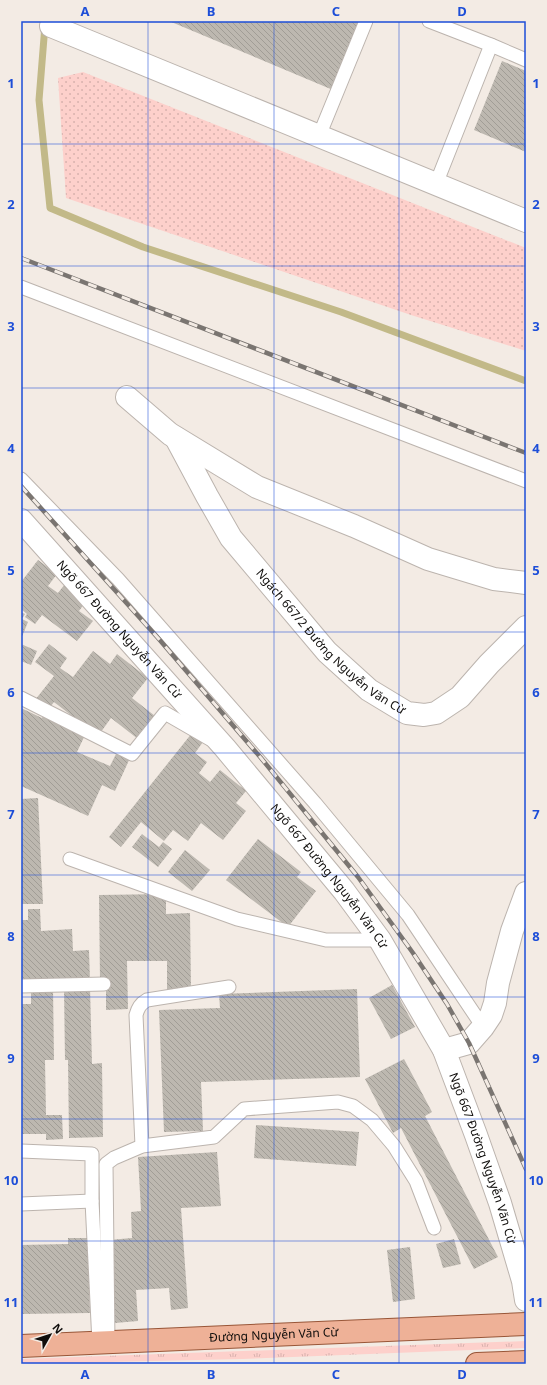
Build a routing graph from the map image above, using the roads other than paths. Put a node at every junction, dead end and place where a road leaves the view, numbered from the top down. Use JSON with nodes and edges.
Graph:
{"nodes":[{"id":1,"x":366,"y":21,"type":"edge"},
{"id":2,"x":429,"y":21,"type":"edge"},
{"id":3,"x":51,"y":26,"type":"dead end"},
{"id":4,"x":491,"y":45,"type":"junction"},
{"id":5,"x":526,"y":60,"type":"edge"},
{"id":6,"x":319,"y":136,"type":"junction"},
{"id":7,"x":436,"y":184,"type":"junction"},
{"id":8,"x":526,"y":221,"type":"edge"},
{"id":9,"x":21,"y":287,"type":"edge"},
{"id":10,"x":127,"y":397,"type":"dead end"},
{"id":11,"x":176,"y":438,"type":"junction"},
{"id":12,"x":21,"y":479,"type":"edge"},
{"id":13,"x":526,"y":482,"type":"edge"},
{"id":14,"x":21,"y":520,"type":"edge"},
{"id":15,"x":526,"y":583,"type":"edge"},
{"id":16,"x":526,"y":627,"type":"edge"},
{"id":17,"x":21,"y":698,"type":"edge"},
{"id":18,"x":225,"y":748,"type":"junction"},
{"id":19,"x":70,"y":859,"type":"dead end"},
{"id":20,"x":526,"y":893,"type":"edge"},
{"id":21,"x":380,"y":940,"type":"junction"},
{"id":22,"x":104,"y":984,"type":"dead end"},
{"id":23,"x":21,"y":986,"type":"edge"},
{"id":24,"x":229,"y":987,"type":"dead end"},
{"id":25,"x":483,"y":1027,"type":"junction"},
{"id":26,"x":444,"y":1050,"type":"junction"},
{"id":27,"x":142,"y":1146,"type":"junction"},
{"id":28,"x":21,"y":1151,"type":"edge"},
{"id":29,"x":92,"y":1201,"type":"junction"},
{"id":30,"x":21,"y":1204,"type":"edge"},
{"id":31,"x":434,"y":1228,"type":"dead end"},
{"id":32,"x":526,"y":1300,"type":"edge"},
{"id":33,"x":526,"y":1324,"type":"edge"},
{"id":34,"x":104,"y":1342,"type":"junction"},
{"id":35,"x":21,"y":1346,"type":"edge"},
{"id":36,"x":526,"y":1362,"type":"edge"},
{"id":37,"x":477,"y":1364,"type":"edge"}],
"edges":[{"from":1,"to":6,"type":"lane"},
{"from":2,"to":4,"type":"lane"},
{"from":3,"to":6,"type":"street"},
{"from":4,"to":5,"type":"lane"},
{"from":4,"to":7,"type":"lane"},
{"from":6,"to":7,"type":"street"},
{"from":7,"to":8,"type":"street"},
{"from":9,"to":13,"type":"lane"},
{"from":10,"to":11,"type":"street","name":"Ngách 667/2 Đường Nguyễn Văn Cừ"},
{"from":11,"to":15,"type":"street","name":"Ngách 667/2 Đường Nguyễn Văn Cừ"},
{"from":11,"to":16,"type":"street","name":"Ngách 667/2 Đường Nguyễn Văn Cừ"},
{"from":12,"to":25,"type":"lane"},
{"from":14,"to":18,"type":"street","name":"Ngõ 667 Đường Nguyễn Văn Cừ"},
{"from":17,"to":18,"type":"lane"},
{"from":18,"to":21,"type":"street","name":"Ngõ 667 Đường Nguyễn Văn Cừ"},
{"from":19,"to":21,"type":"lane"},
{"from":20,"to":25,"type":"street"},
{"from":21,"to":26,"type":"street","name":"Ngõ 667 Đường Nguyễn Văn Cừ"},
{"from":22,"to":23,"type":"lane"},
{"from":24,"to":27,"type":"lane"},
{"from":25,"to":26,"type":"street"},
{"from":26,"to":32,"type":"street","name":"Ngõ 667 Đường Nguyễn Văn Cừ"},
{"from":27,"to":31,"type":"lane"},
{"from":27,"to":34,"type":"lane"},
{"from":28,"to":29,"type":"lane"},
{"from":29,"to":30,"type":"lane"},
{"from":29,"to":34,"type":"lane"},
{"from":33,"to":34,"type":"main road","name":"Đường Nguyễn Văn Cừ"},
{"from":34,"to":35,"type":"main road","name":"Đường Nguyễn Văn Cừ"},
{"from":36,"to":37,"type":"main road"}]}
